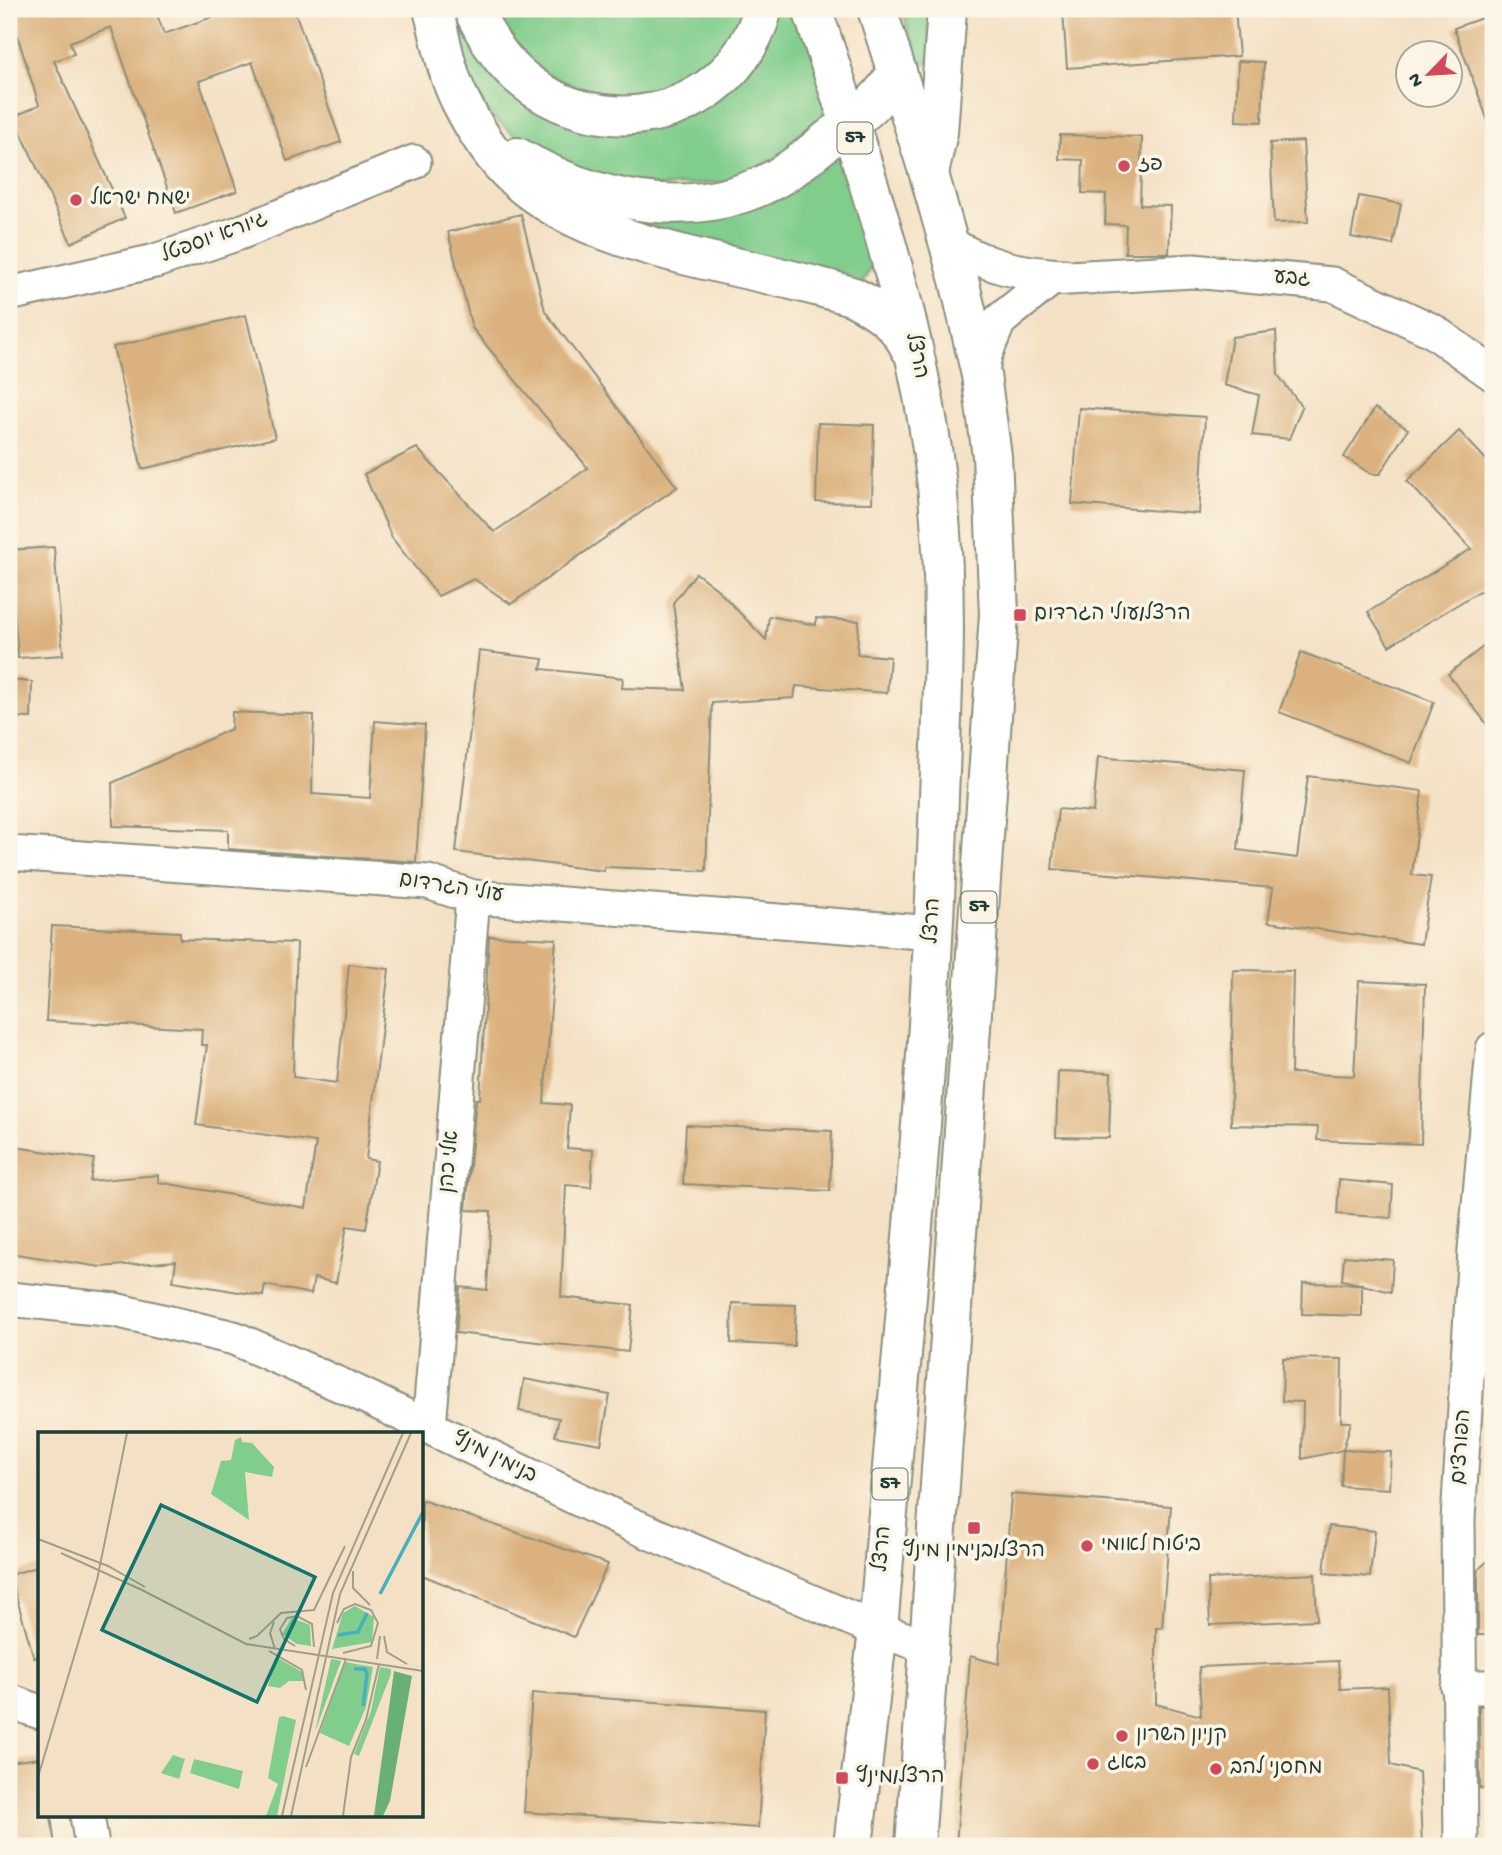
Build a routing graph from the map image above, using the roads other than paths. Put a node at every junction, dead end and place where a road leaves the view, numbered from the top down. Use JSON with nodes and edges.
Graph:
{"nodes":[{"id":1,"x":433,"y":9,"type":"edge"},
{"id":2,"x":473,"y":9,"type":"edge"},
{"id":3,"x":763,"y":9,"type":"edge"},
{"id":4,"x":812,"y":9,"type":"edge"},
{"id":5,"x":877,"y":9,"type":"edge"},
{"id":6,"x":947,"y":9,"type":"edge"},
{"id":7,"x":897,"y":71,"type":"junction"},
{"id":8,"x":460,"y":99,"type":"junction"},
{"id":9,"x":850,"y":123,"type":"junction"},
{"id":10,"x":414,"y":162,"type":"dead end"},
{"id":11,"x":929,"y":174,"type":"junction"},
{"id":12,"x":947,"y":242,"type":"junction"},
{"id":13,"x":1066,"y":276,"type":"junction"},
{"id":14,"x":9,"y":294,"type":"edge"},
{"id":15,"x":919,"y":371,"type":"junction"},
{"id":16,"x":1493,"y":374,"type":"edge"},
{"id":17,"x":981,"y":375,"type":"junction"},
{"id":18,"x":9,"y":853,"type":"edge"},
{"id":19,"x":473,"y":897,"type":"junction"},
{"id":20,"x":934,"y":933,"type":"junction"},
{"id":21,"x":1493,"y":1049,"type":"edge"},
{"id":22,"x":9,"y":1299,"type":"edge"},
{"id":23,"x":429,"y":1427,"type":"junction"},
{"id":24,"x":878,"y":1630,"type":"junction"},
{"id":25,"x":929,"y":1647,"type":"junction"},
{"id":26,"x":1458,"y":1687,"type":"junction"},
{"id":27,"x":1493,"y":1687,"type":"edge"},
{"id":28,"x":9,"y":1701,"type":"edge"},
{"id":29,"x":38,"y":1711,"type":"edge"},
{"id":30,"x":87,"y":1816,"type":"edge"},
{"id":31,"x":92,"y":1846,"type":"edge"},
{"id":32,"x":853,"y":1846,"type":"edge"},
{"id":33,"x":915,"y":1846,"type":"edge"},
{"id":34,"x":1461,"y":1846,"type":"edge"}],
"edges":[{"from":1,"to":8,"type":"main road"},
{"from":2,"to":3,"type":"main road"},
{"from":4,"to":9,"type":"main road","name":"הרצל","number":"57"},
{"from":5,"to":7,"type":"main road","name":"הרצל","number":"57"},
{"from":6,"to":11,"type":"main road"},
{"from":7,"to":9,"type":"main road"},
{"from":7,"to":11,"type":"main road","name":"הרצל","number":"57"},
{"from":8,"to":9,"type":"main road"},
{"from":8,"to":15,"type":"main road"},
{"from":9,"to":15,"type":"main road","name":"הרצל","number":"57"},
{"from":10,"to":14,"type":"street","name":"גיורא יוספטל"},
{"from":11,"to":12,"type":"main road","name":"הרצל","number":"57"},
{"from":12,"to":13,"type":"street","name":"גבע"},
{"from":12,"to":17,"type":"main road","name":"הרצל","number":"57"},
{"from":13,"to":16,"type":"street","name":"גבע"},
{"from":13,"to":17,"type":"street","name":"גבע"},
{"from":15,"to":20,"type":"main road","name":"הרצל","number":"57"},
{"from":17,"to":25,"type":"main road","name":"הרצל","number":"57"},
{"from":18,"to":19,"type":"street","name":"עולי הגרדום"},
{"from":19,"to":20,"type":"street","name":"עולי הגרדום"},
{"from":19,"to":23,"type":"street","name":"אלי כהן"},
{"from":20,"to":24,"type":"main road","name":"הרצל","number":"57"},
{"from":21,"to":26,"type":"street","name":"הפורצים"},
{"from":22,"to":23,"type":"street","name":"בנימין מינץ"},
{"from":23,"to":24,"type":"street","name":"בנימין מינץ"},
{"from":24,"to":25,"type":"street","name":"בנימין מינץ"},
{"from":24,"to":32,"type":"main road","name":"הרצל"},
{"from":25,"to":33,"type":"main road","name":"הרצל"},
{"from":26,"to":27,"type":"street"},
{"from":26,"to":34,"type":"street","name":"הפורצים"},
{"from":28,"to":29,"type":"street"},
{"from":30,"to":31,"type":"street"}]}
